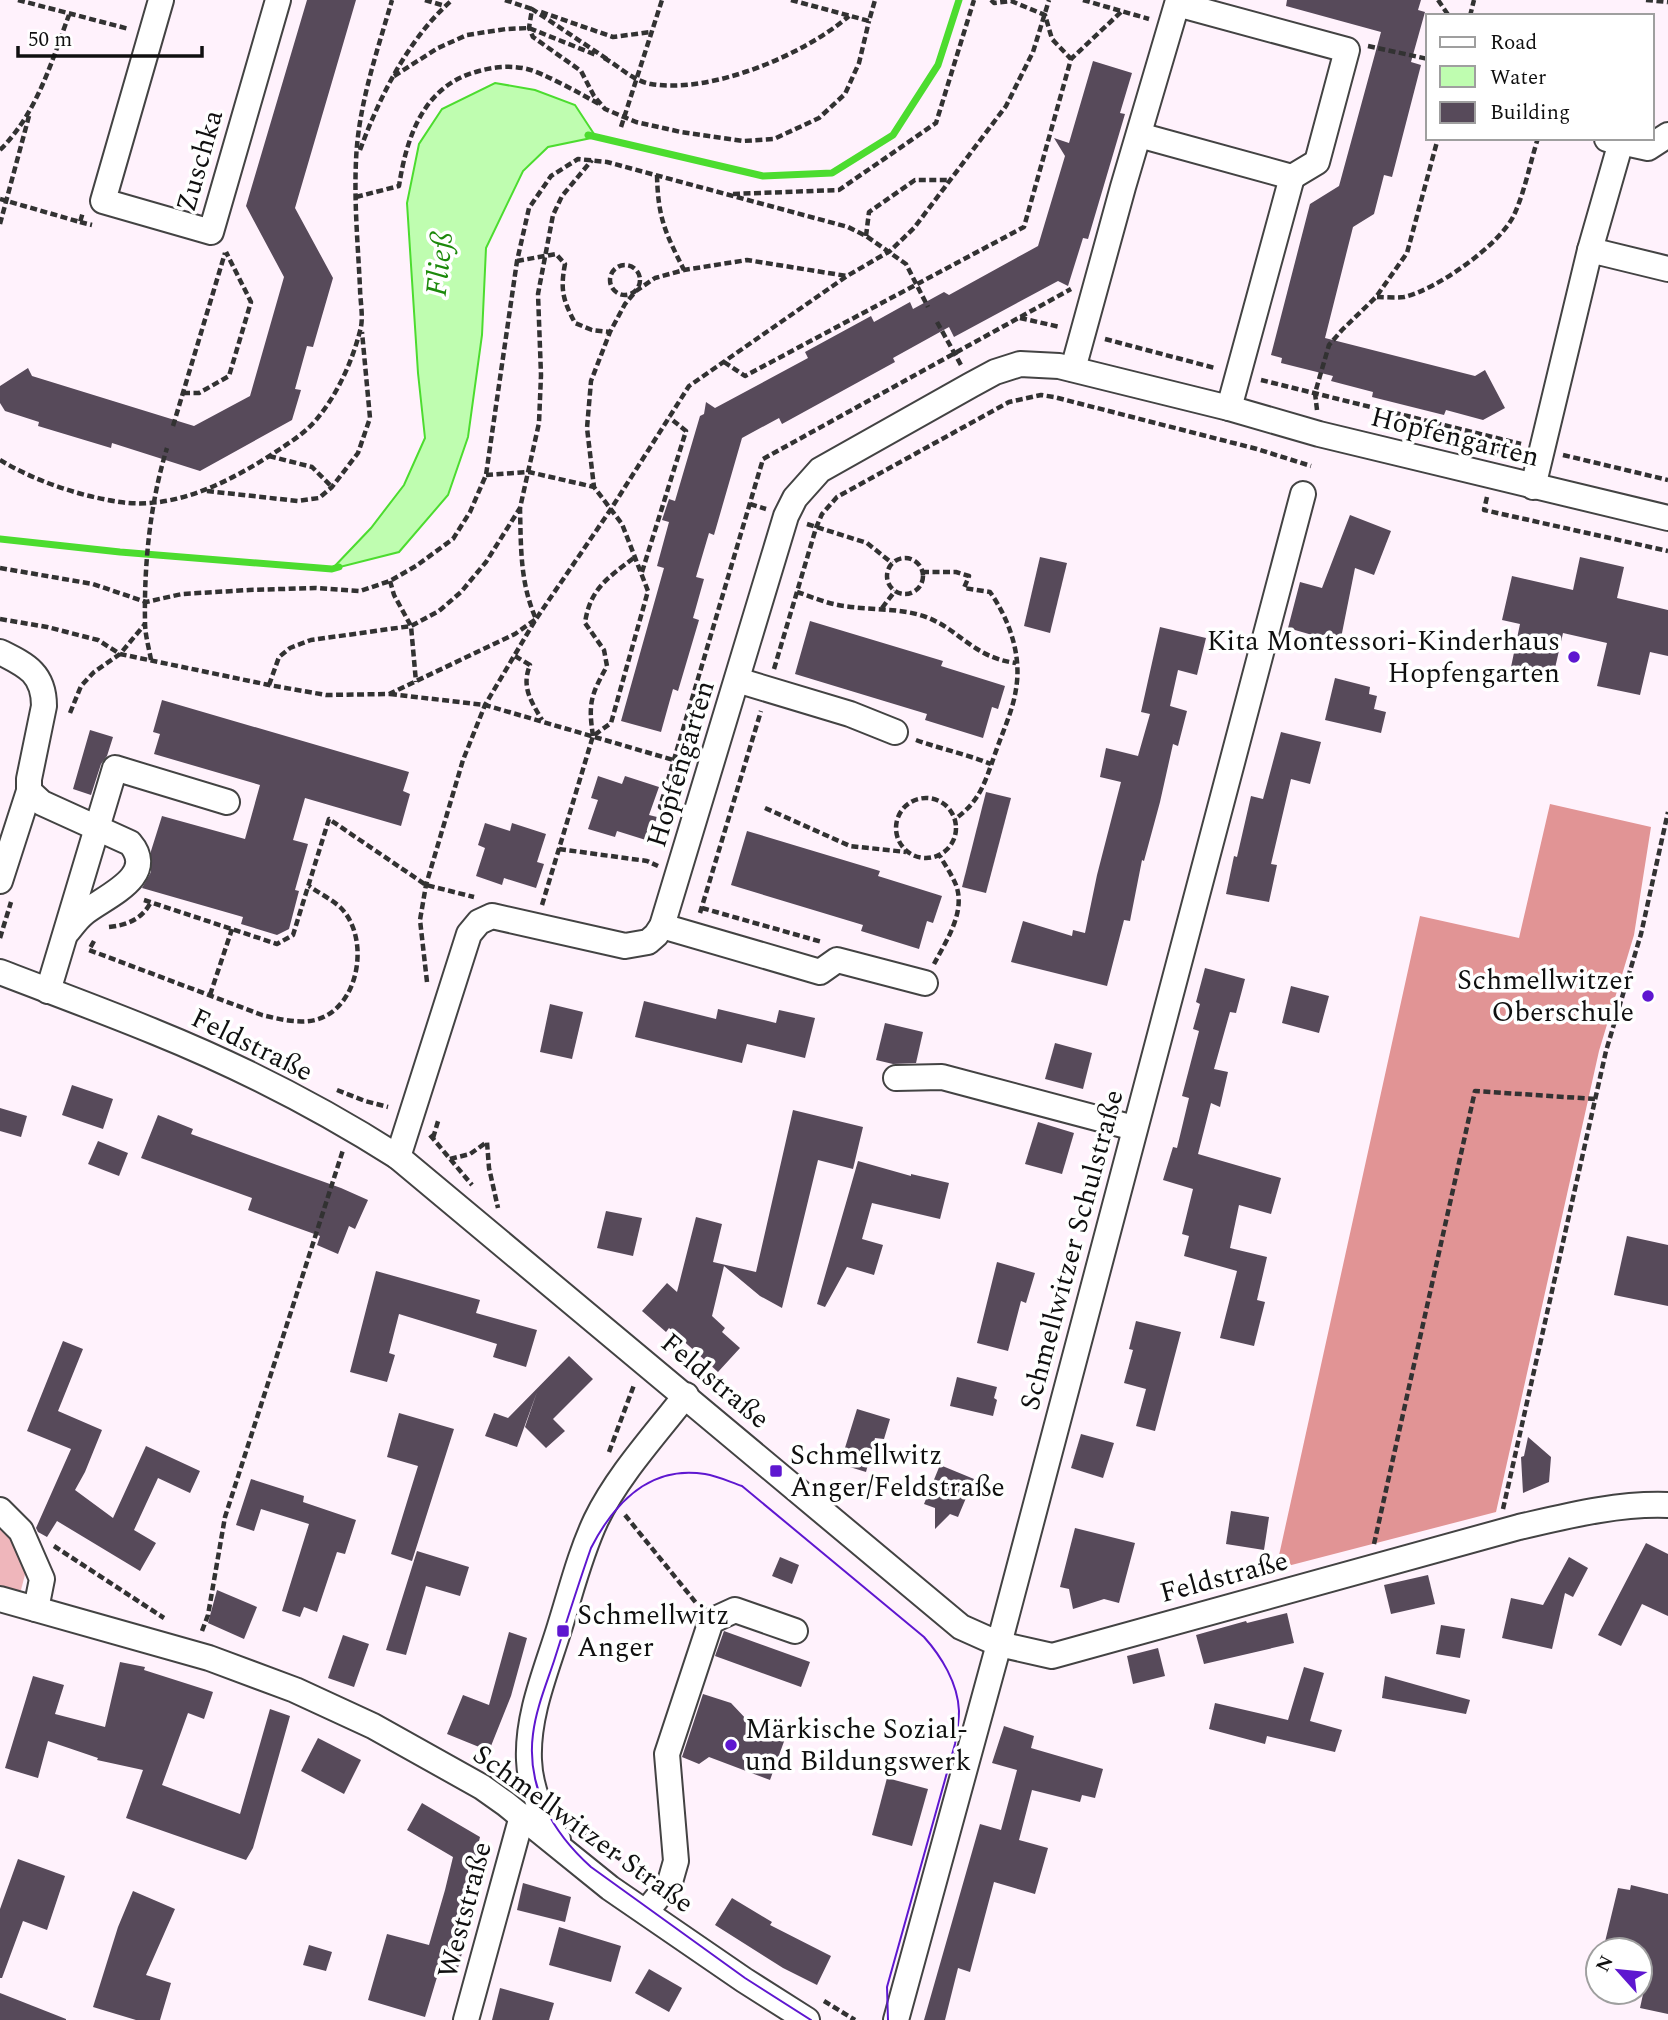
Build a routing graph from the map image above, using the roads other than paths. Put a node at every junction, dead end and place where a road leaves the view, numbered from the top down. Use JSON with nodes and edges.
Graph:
{"nodes":[{"id":1,"x":161,"y":0,"type":"edge"},
{"id":2,"x":278,"y":0,"type":"edge"},
{"id":3,"x":1139,"y":135,"type":"junction"},
{"id":4,"x":1668,"y":135,"type":"edge"},
{"id":5,"x":1614,"y":140,"type":"edge"},
{"id":6,"x":1292,"y":177,"type":"junction"},
{"id":7,"x":1590,"y":250,"type":"junction"},
{"id":8,"x":1668,"y":269,"type":"edge"},
{"id":9,"x":1073,"y":369,"type":"junction"},
{"id":10,"x":1229,"y":408,"type":"junction"},
{"id":11,"x":1533,"y":487,"type":"junction"},
{"id":12,"x":1303,"y":494,"type":"dead end"},
{"id":13,"x":1668,"y":518,"type":"edge"},
{"id":14,"x":0,"y":652,"type":"edge"},
{"id":15,"x":737,"y":680,"type":"junction"},
{"id":16,"x":895,"y":732,"type":"road end"},
{"id":17,"x":29,"y":791,"type":"junction"},
{"id":18,"x":228,"y":802,"type":"dead end"},
{"id":19,"x":97,"y":829,"type":"junction"},
{"id":20,"x":0,"y":881,"type":"edge"},
{"id":21,"x":662,"y":926,"type":"junction"},
{"id":22,"x":65,"y":934,"type":"junction"},
{"id":23,"x":0,"y":972,"type":"edge"},
{"id":24,"x":925,"y":983,"type":"road end"},
{"id":25,"x":48,"y":991,"type":"junction"},
{"id":26,"x":896,"y":1078,"type":"dead end"},
{"id":27,"x":1134,"y":1128,"type":"junction"},
{"id":28,"x":398,"y":1157,"type":"junction"},
{"id":29,"x":686,"y":1395,"type":"junction"},
{"id":30,"x":1668,"y":1505,"type":"edge"},
{"id":31,"x":0,"y":1510,"type":"edge"},
{"id":32,"x":0,"y":1599,"type":"edge"},
{"id":33,"x":36,"y":1609,"type":"junction"},
{"id":34,"x":795,"y":1630,"type":"dead end"},
{"id":35,"x":999,"y":1644,"type":"junction"},
{"id":36,"x":522,"y":1816,"type":"junction"},
{"id":37,"x":569,"y":1854,"type":"junction"},
{"id":38,"x":646,"y":1912,"type":"junction"},
{"id":39,"x":466,"y":2020,"type":"edge"},
{"id":40,"x":807,"y":2020,"type":"edge"},
{"id":41,"x":895,"y":2020,"type":"edge"}],
"edges":[{"from":1,"to":2,"type":"street","name":"Zuschka"},
{"from":3,"to":6,"type":"street"},
{"from":3,"to":6,"type":"street"},
{"from":3,"to":9,"type":"street"},
{"from":4,"to":5,"type":"street"},
{"from":5,"to":7,"type":"street"},
{"from":6,"to":10,"type":"street"},
{"from":7,"to":8,"type":"street"},
{"from":7,"to":11,"type":"street"},
{"from":9,"to":10,"type":"street","name":"Hopfengarten"},
{"from":9,"to":15,"type":"street","name":"Hopfengarten"},
{"from":10,"to":11,"type":"street","name":"Hopfengarten"},
{"from":11,"to":13,"type":"street","name":"Hopfengarten"},
{"from":12,"to":27,"type":"street","name":"Schmellwitzer Schulstraße"},
{"from":14,"to":17,"type":"street"},
{"from":15,"to":16,"type":"street"},
{"from":15,"to":21,"type":"street","name":"Hopfengarten"},
{"from":17,"to":19,"type":"street"},
{"from":17,"to":20,"type":"street"},
{"from":18,"to":19,"type":"street"},
{"from":19,"to":22,"type":"street"},
{"from":19,"to":22,"type":"street"},
{"from":21,"to":24,"type":"street"},
{"from":21,"to":28,"type":"street"},
{"from":22,"to":25,"type":"street"},
{"from":23,"to":25,"type":"street","name":"Feldstraße"},
{"from":25,"to":28,"type":"street","name":"Feldstraße"},
{"from":26,"to":27,"type":"street"},
{"from":27,"to":35,"type":"street","name":"Schmellwitzer Schulstraße"},
{"from":28,"to":29,"type":"street","name":"Feldstraße"},
{"from":29,"to":35,"type":"street","name":"Feldstraße"},
{"from":29,"to":37,"type":"street"},
{"from":30,"to":35,"type":"street","name":"Feldstraße"},
{"from":31,"to":33,"type":"street"},
{"from":32,"to":33,"type":"street","name":"Schmellwitzer Straße"},
{"from":33,"to":36,"type":"street","name":"Schmellwitzer Straße"},
{"from":34,"to":38,"type":"street"},
{"from":35,"to":41,"type":"street","name":"Schmellwitzer Schulstraße"},
{"from":36,"to":37,"type":"street","name":"Schmellwitzer Straße"},
{"from":36,"to":39,"type":"street","name":"Weststraße"},
{"from":37,"to":38,"type":"street","name":"Schmellwitzer Straße"},
{"from":38,"to":40,"type":"street","name":"Schmellwitzer Straße"}]}
